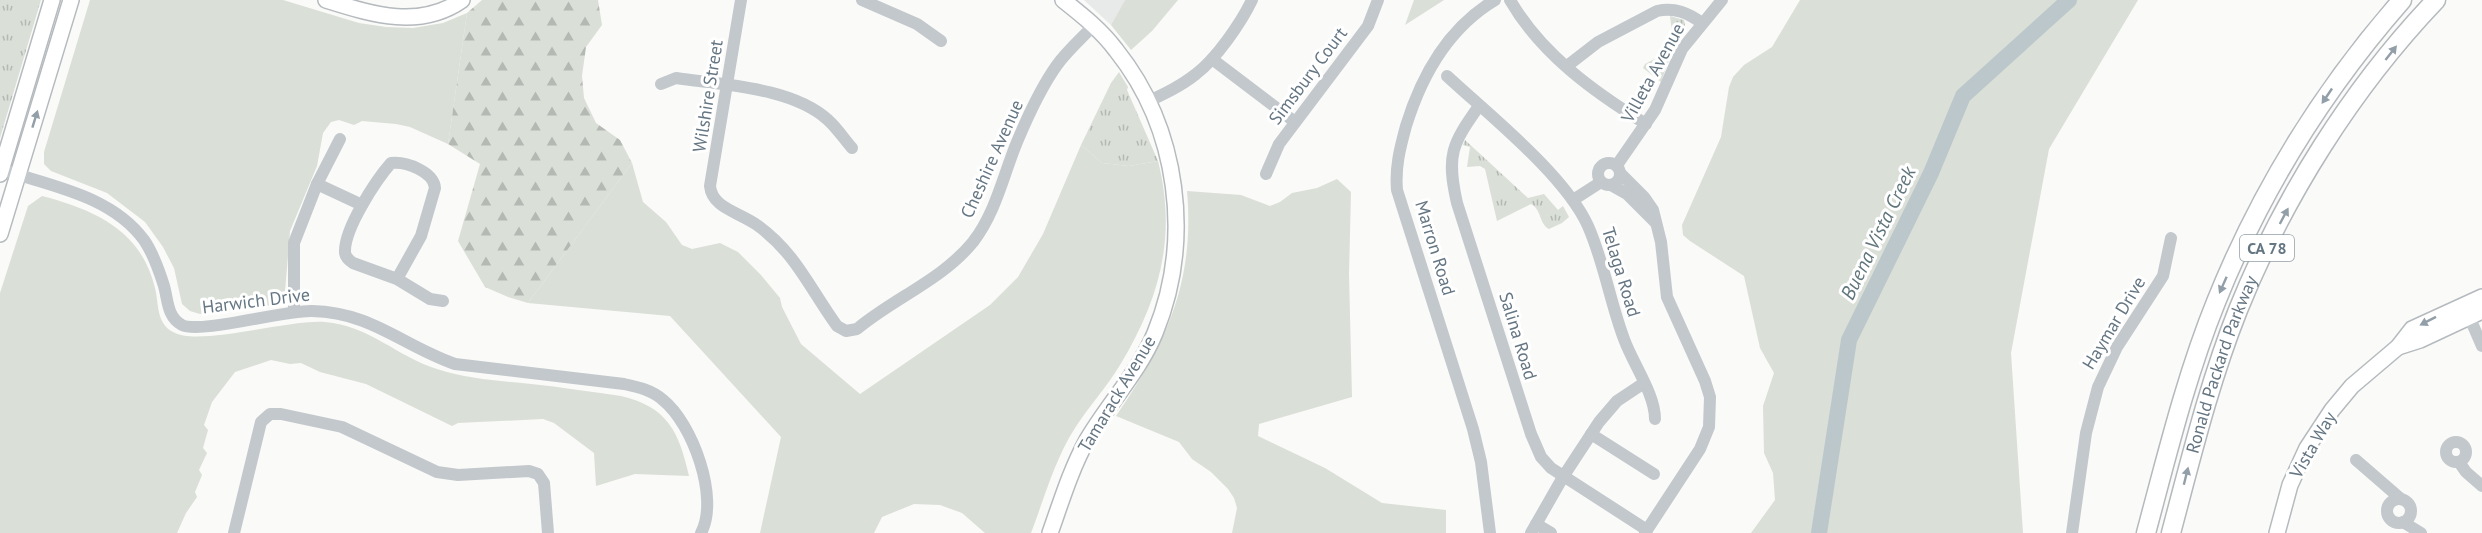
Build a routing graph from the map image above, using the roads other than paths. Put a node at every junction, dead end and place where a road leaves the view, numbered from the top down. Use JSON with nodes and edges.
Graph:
{"nodes":[{"id":1,"x":52,"y":0,"type":"edge"},
{"id":2,"x":71,"y":0,"type":"edge"},
{"id":3,"x":326,"y":0,"type":"edge"},
{"id":4,"x":462,"y":0,"type":"edge"},
{"id":5,"x":741,"y":0,"type":"edge"},
{"id":6,"x":862,"y":0,"type":"edge"},
{"id":7,"x":1063,"y":0,"type":"edge"},
{"id":8,"x":1252,"y":0,"type":"edge"},
{"id":9,"x":1378,"y":0,"type":"edge"},
{"id":10,"x":1495,"y":0,"type":"edge"},
{"id":11,"x":1510,"y":0,"type":"edge"},
{"id":12,"x":1722,"y":0,"type":"edge"},
{"id":13,"x":2402,"y":0,"type":"edge"},
{"id":14,"x":2436,"y":0,"type":"edge"},
{"id":15,"x":1702,"y":23,"type":"junction"},
{"id":16,"x":1094,"y":25,"type":"junction"},
{"id":17,"x":940,"y":41,"type":"dead end"},
{"id":18,"x":1212,"y":59,"type":"junction"},
{"id":19,"x":1567,"y":66,"type":"junction"},
{"id":20,"x":1447,"y":76,"type":"dead end"},
{"id":21,"x":661,"y":84,"type":"dead end"},
{"id":22,"x":728,"y":86,"type":"junction"},
{"id":23,"x":1147,"y":102,"type":"junction"},
{"id":24,"x":1479,"y":106,"type":"junction"},
{"id":25,"x":1295,"y":122,"type":"junction"},
{"id":26,"x":1646,"y":124,"type":"junction"},
{"id":27,"x":340,"y":139,"type":"dead end"},
{"id":28,"x":852,"y":148,"type":"dead end"},
{"id":29,"x":1619,"y":170,"type":"junction"},
{"id":30,"x":0,"y":171,"type":"edge"},
{"id":31,"x":1266,"y":174,"type":"dead end"},
{"id":32,"x":18,"y":176,"type":"junction"},
{"id":33,"x":1606,"y":183,"type":"junction"},
{"id":34,"x":317,"y":184,"type":"junction"},
{"id":35,"x":711,"y":197,"type":"joint"},
{"id":36,"x":1573,"y":200,"type":"junction"},
{"id":37,"x":362,"y":204,"type":"junction"},
{"id":38,"x":1655,"y":222,"type":"junction"},
{"id":39,"x":0,"y":234,"type":"edge"},
{"id":40,"x":2171,"y":238,"type":"dead end"},
{"id":41,"x":397,"y":279,"type":"junction"},
{"id":42,"x":2482,"y":297,"type":"edge"},
{"id":43,"x":442,"y":301,"type":"dead end"},
{"id":44,"x":294,"y":311,"type":"junction"},
{"id":45,"x":2478,"y":317,"type":"edge"},
{"id":46,"x":2482,"y":345,"type":"edge"},
{"id":47,"x":2398,"y":347,"type":"junction"},
{"id":48,"x":1644,"y":383,"type":"junction"},
{"id":49,"x":1655,"y":419,"type":"dead end"},
{"id":50,"x":1591,"y":434,"type":"junction"},
{"id":51,"x":2356,"y":460,"type":"dead end"},
{"id":52,"x":2459,"y":462,"type":"dead end"},
{"id":53,"x":1654,"y":474,"type":"dead end"},
{"id":54,"x":1563,"y":477,"type":"junction"},
{"id":55,"x":2482,"y":486,"type":"edge"},
{"id":56,"x":2401,"y":499,"type":"junction"},
{"id":57,"x":2403,"y":522,"type":"junction"},
{"id":58,"x":1534,"y":529,"type":"edge"},
{"id":59,"x":238,"y":532,"type":"edge"},
{"id":60,"x":1646,"y":532,"type":"edge"},
{"id":61,"x":548,"y":533,"type":"edge"},
{"id":62,"x":701,"y":533,"type":"edge"},
{"id":63,"x":1050,"y":533,"type":"edge"},
{"id":64,"x":1490,"y":533,"type":"edge"},
{"id":65,"x":1551,"y":533,"type":"edge"},
{"id":66,"x":2072,"y":533,"type":"edge"},
{"id":67,"x":2146,"y":533,"type":"edge"},
{"id":68,"x":2171,"y":533,"type":"edge"},
{"id":69,"x":2277,"y":533,"type":"edge"},
{"id":70,"x":2421,"y":533,"type":"edge"}],
"edges":[{"from":1,"to":30,"type":"main road"},
{"from":32,"to":2,"type":"main road","one_way":true},
{"from":3,"to":4,"type":"main road"},
{"from":5,"to":22,"type":"street","name":"Wilshire Street"},
{"from":6,"to":17,"type":"street"},
{"from":7,"to":16,"type":"main road","name":"Tamarack Avenue"},
{"from":8,"to":18,"type":"street"},
{"from":9,"to":25,"type":"street","name":"Simsbury Court"},
{"from":10,"to":64,"type":"street","name":"Marron Road"},
{"from":11,"to":19,"type":"street"},
{"from":12,"to":15,"type":"street","name":"Villeta Avenue"},
{"from":13,"to":67,"type":"highway","name":"Ronald Packard Parkway","number":"CA 78","one_way":true},
{"from":68,"to":14,"type":"highway","name":"Ronald Packard Parkway","number":"CA 78","one_way":true},
{"from":15,"to":19,"type":"street"},
{"from":15,"to":26,"type":"street","name":"Villeta Avenue"},
{"from":16,"to":23,"type":"main road","name":"Tamarack Avenue"},
{"from":16,"to":35,"type":"street","name":"Cheshire Avenue"},
{"from":18,"to":23,"type":"street"},
{"from":18,"to":25,"type":"street"},
{"from":19,"to":26,"type":"street"},
{"from":20,"to":24,"type":"street","name":"Telaga Road"},
{"from":21,"to":22,"type":"street"},
{"from":22,"to":28,"type":"street"},
{"from":22,"to":35,"type":"street","name":"Wilshire Street"},
{"from":23,"to":63,"type":"main road","name":"Tamarack Avenue"},
{"from":24,"to":36,"type":"street","name":"Telaga Road"},
{"from":24,"to":54,"type":"street","name":"Salina Road"},
{"from":25,"to":31,"type":"street","name":"Simsbury Court"},
{"from":26,"to":29,"type":"street","name":"Villeta Avenue"},
{"from":27,"to":34,"type":"street"},
{"from":29,"to":33,"type":"street"},
{"from":29,"to":33,"type":"street"},
{"from":29,"to":38,"type":"street"},
{"from":30,"to":32,"type":"street"},
{"from":32,"to":39,"type":"main road"},
{"from":32,"to":44,"type":"street","name":"Harwich Drive"},
{"from":33,"to":36,"type":"street"},
{"from":33,"to":38,"type":"street"},
{"from":34,"to":37,"type":"street"},
{"from":34,"to":44,"type":"street"},
{"from":36,"to":48,"type":"street","name":"Telaga Road"},
{"from":37,"to":41,"type":"street"},
{"from":37,"to":41,"type":"street"},
{"from":38,"to":60,"type":"street"},
{"from":40,"to":66,"type":"street","name":"Haymar Drive"},
{"from":41,"to":43,"type":"street"},
{"from":42,"to":47,"type":"main road","name":"Vista Way","one_way":true},
{"from":44,"to":62,"type":"street","name":"Harwich Drive"},
{"from":45,"to":46,"type":"street"},
{"from":45,"to":47,"type":"main road","name":"Vista Way"},
{"from":47,"to":69,"type":"main road","name":"Vista Way"},
{"from":48,"to":49,"type":"street","name":"Telaga Road"},
{"from":48,"to":50,"type":"street"},
{"from":50,"to":53,"type":"street"},
{"from":50,"to":54,"type":"street"},
{"from":51,"to":56,"type":"street"},
{"from":52,"to":55,"type":"street"},
{"from":54,"to":58,"type":"street"},
{"from":54,"to":60,"type":"street","name":"Salina Road"},
{"from":56,"to":57,"type":"street"},
{"from":56,"to":57,"type":"street"},
{"from":57,"to":70,"type":"street"},
{"from":58,"to":65,"type":"street"},
{"from":59,"to":61,"type":"street"}]}
